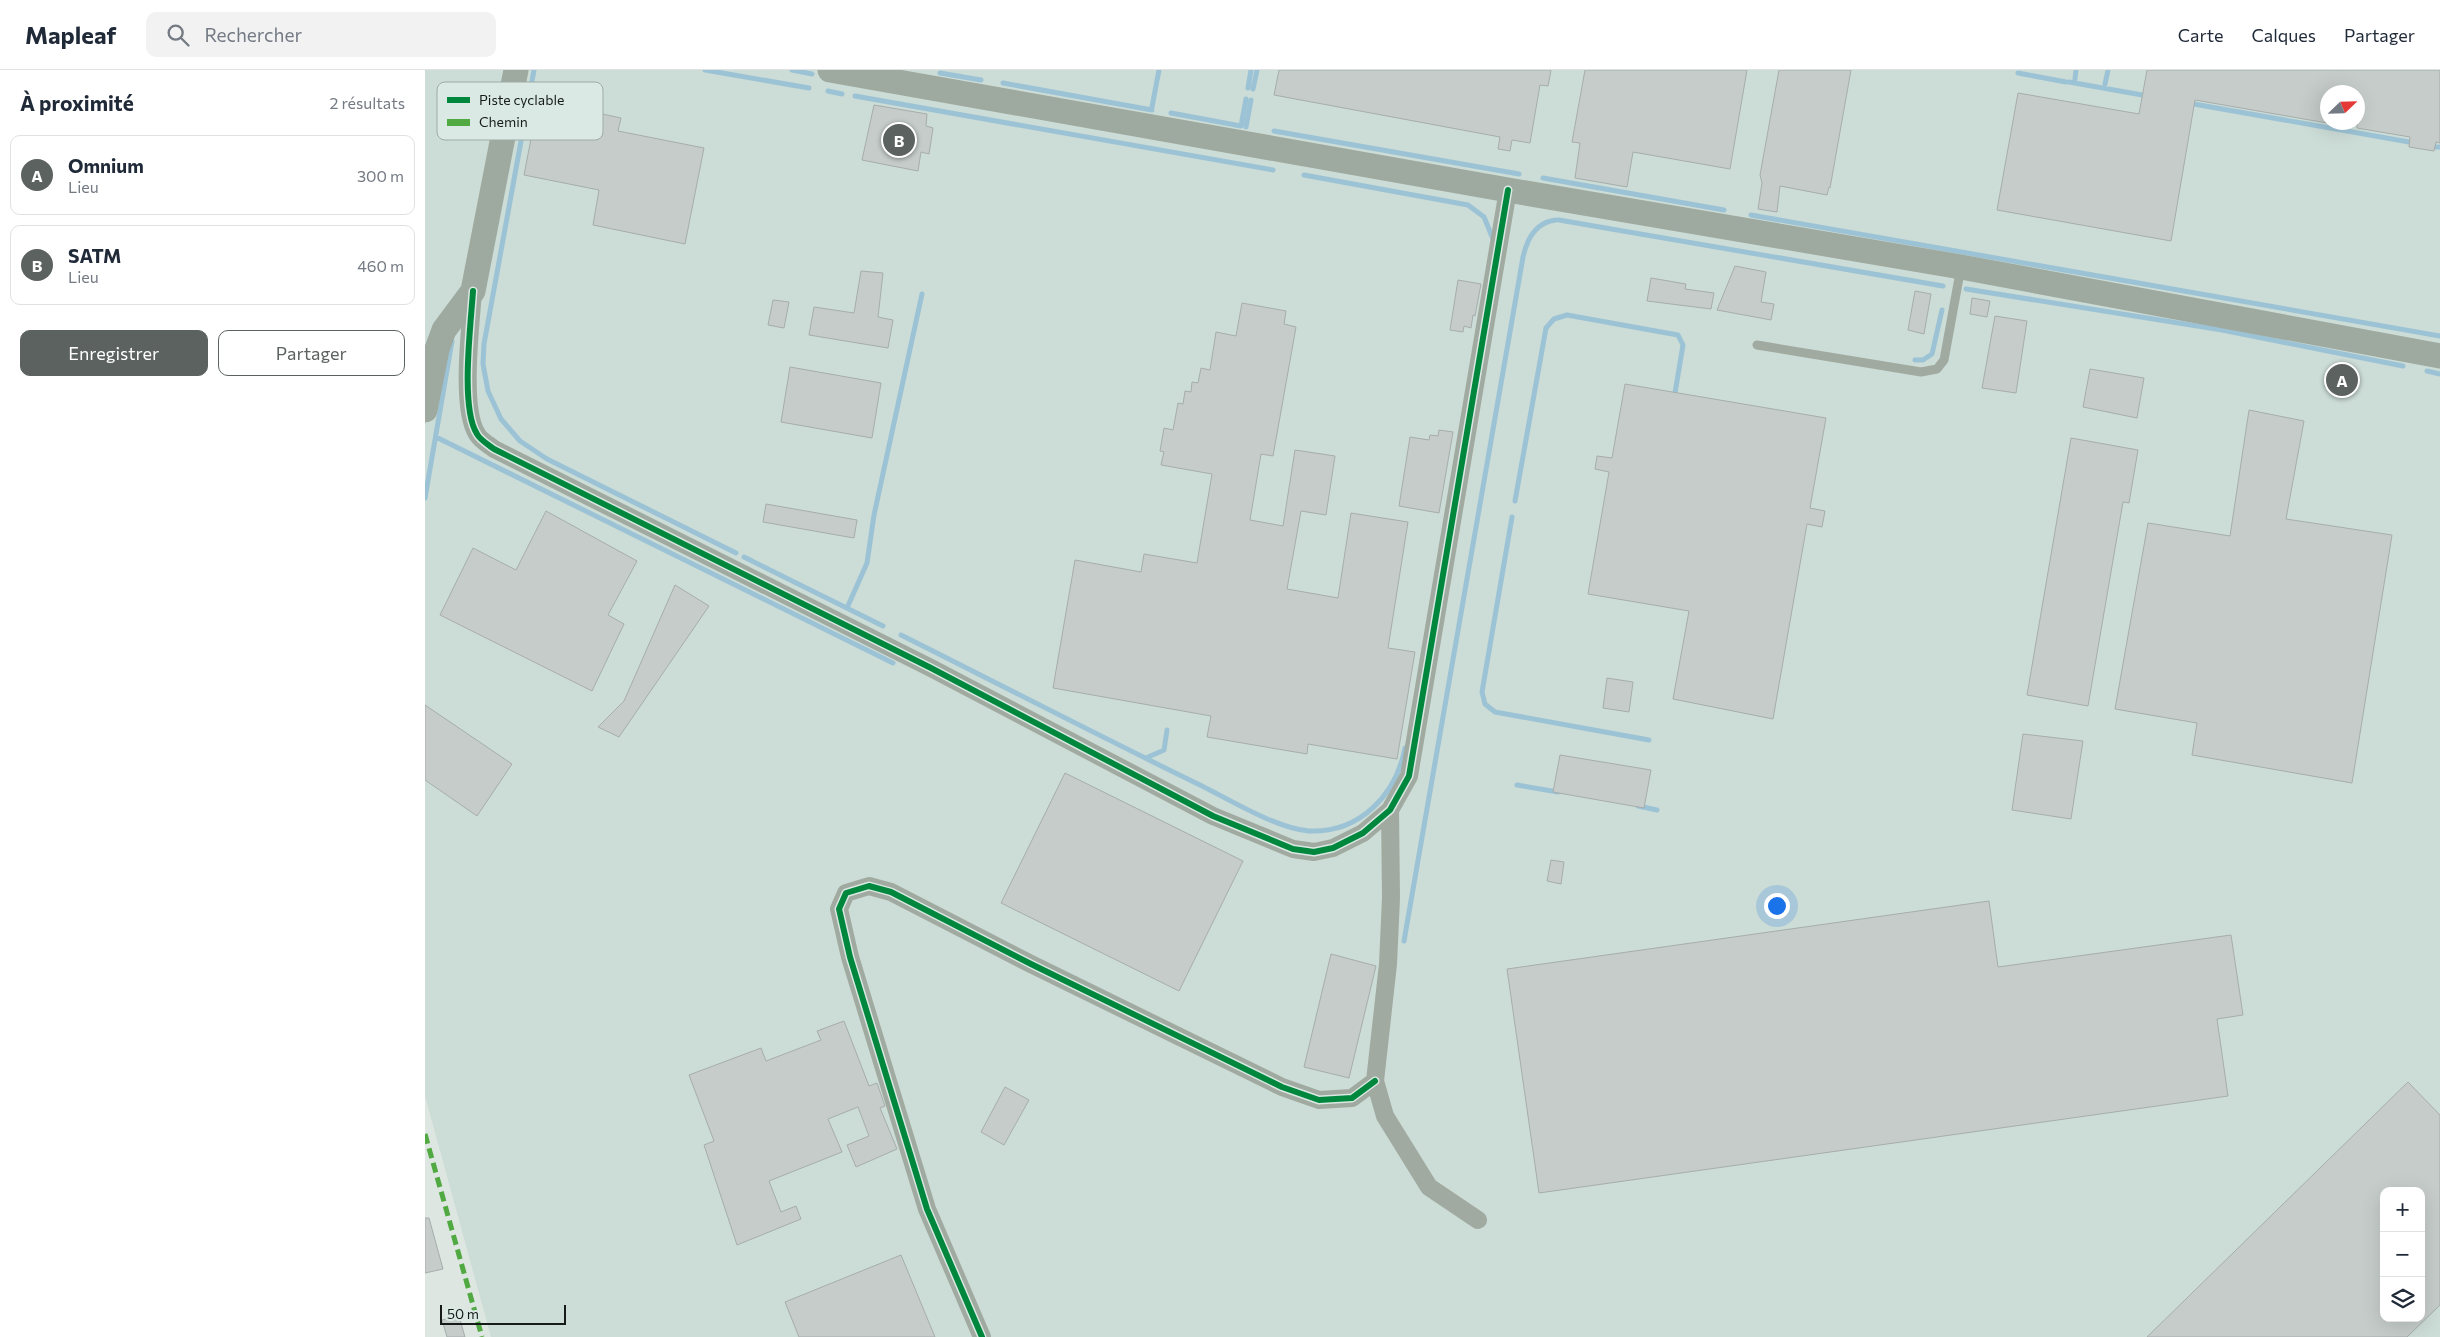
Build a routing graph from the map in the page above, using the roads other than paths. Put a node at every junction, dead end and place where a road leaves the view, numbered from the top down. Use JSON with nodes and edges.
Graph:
{"nodes":[{"id":1,"x":830,"y":70,"type":"edge"},
{"id":2,"x":502,"y":140,"type":"edge"},
{"id":3,"x":1508,"y":190,"type":"junction"},
{"id":4,"x":1961,"y":267,"type":"junction"},
{"id":5,"x":473,"y":291,"type":"junction"},
{"id":6,"x":1757,"y":345,"type":"dead end"},
{"id":7,"x":2440,"y":356,"type":"edge"},
{"id":8,"x":425,"y":410,"type":"edge"},
{"id":9,"x":1390,"y":810,"type":"junction"},
{"id":10,"x":1375,"y":1081,"type":"junction"},
{"id":11,"x":1478,"y":1220,"type":"dead end"},
{"id":12,"x":982,"y":1337,"type":"edge"}],
"edges":[{"from":1,"to":3,"type":"main road"},
{"from":2,"to":5,"type":"main road"},
{"from":3,"to":4,"type":"main road"},
{"from":3,"to":9,"type":"street"},
{"from":4,"to":6,"type":"lane"},
{"from":4,"to":7,"type":"main road"},
{"from":5,"to":8,"type":"main road"},
{"from":5,"to":9,"type":"street"},
{"from":9,"to":10,"type":"street"},
{"from":10,"to":11,"type":"street"},
{"from":10,"to":12,"type":"street"}]}
